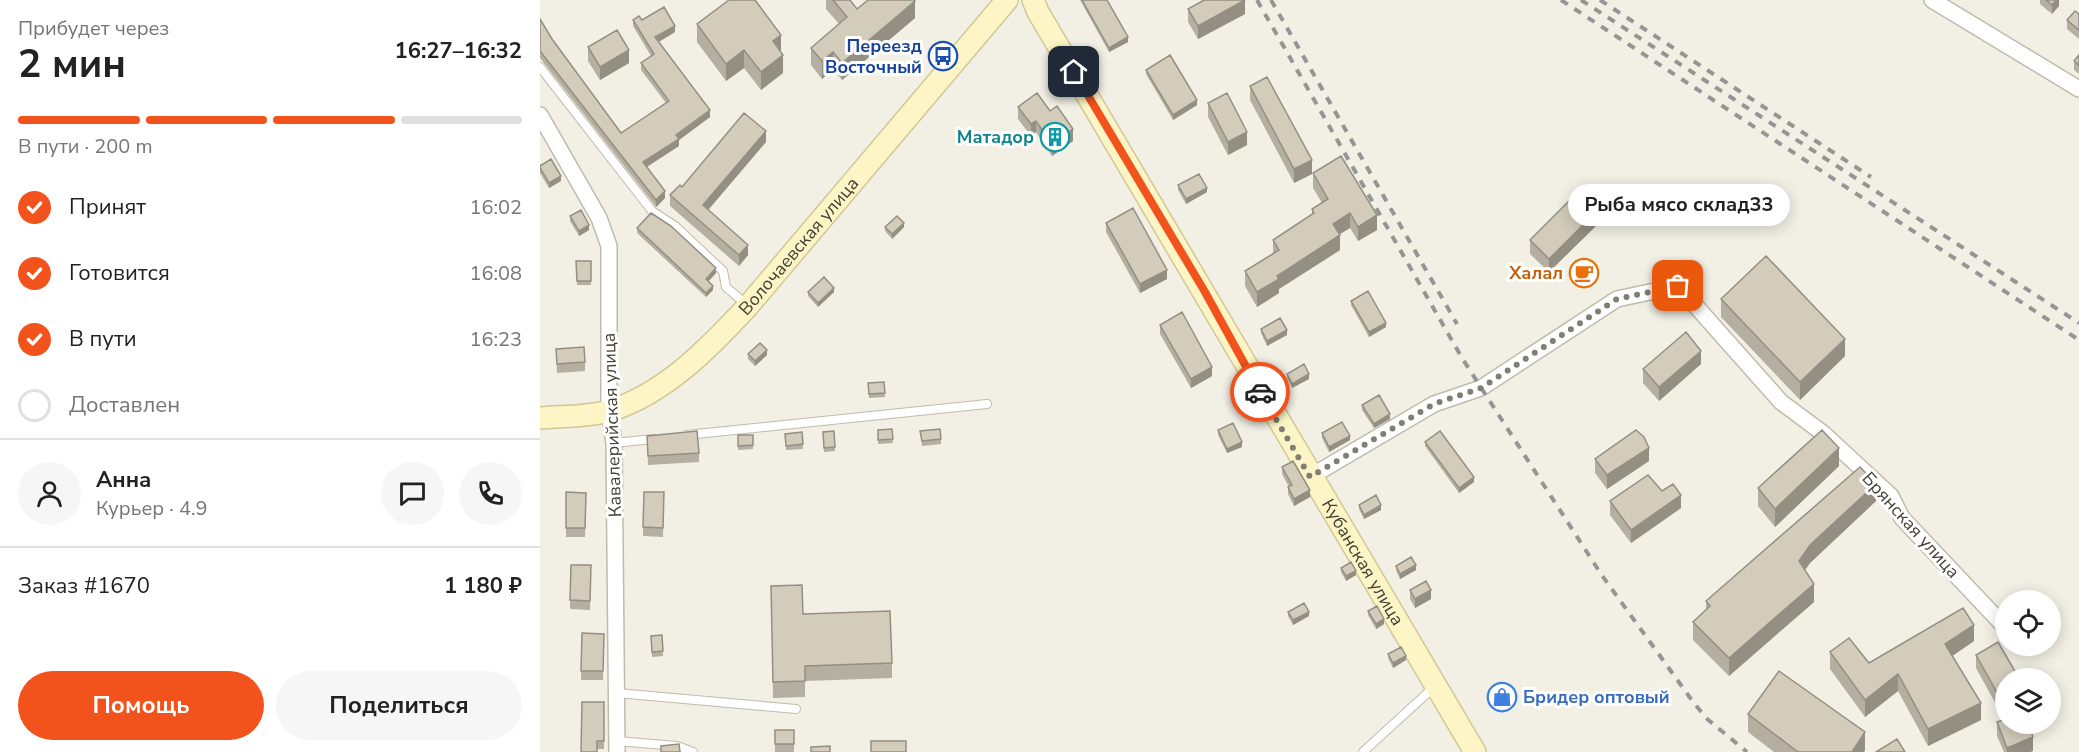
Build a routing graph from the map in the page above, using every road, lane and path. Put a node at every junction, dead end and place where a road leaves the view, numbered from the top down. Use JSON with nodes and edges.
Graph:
{"nodes":[{"id":1,"x":1007,"y":0,"type":"edge"},
{"id":2,"x":1033,"y":0,"type":"edge"},
{"id":3,"x":1932,"y":0,"type":"edge"},
{"id":4,"x":540,"y":68,"type":"edge"},
{"id":5,"x":2079,"y":89,"type":"edge"},
{"id":6,"x":540,"y":115,"type":"edge"},
{"id":7,"x":748,"y":306,"type":"junction"},
{"id":8,"x":987,"y":404,"type":"dead end"},
{"id":9,"x":609,"y":411,"type":"junction"},
{"id":10,"x":540,"y":418,"type":"edge"},
{"id":11,"x":672,"y":437,"type":"edge"},
{"id":12,"x":661,"y":438,"type":"edge"},
{"id":13,"x":614,"y":443,"type":"junction"},
{"id":14,"x":1310,"y":477,"type":"junction"},
{"id":15,"x":1995,"y":616,"type":"edge"},
{"id":16,"x":1436,"y":686,"type":"junction"},
{"id":17,"x":617,"y":693,"type":"junction"},
{"id":18,"x":796,"y":709,"type":"dead end"},
{"id":19,"x":617,"y":747,"type":"edge"},
{"id":20,"x":693,"y":752,"type":"edge"},
{"id":21,"x":1363,"y":752,"type":"edge"},
{"id":22,"x":1475,"y":752,"type":"edge"}],
"edges":[{"from":1,"to":7,"type":"main road","name":"Волочаевская улица"},
{"from":2,"to":14,"type":"main road","name":"Кубанская улица"},
{"from":3,"to":5,"type":"street"},
{"from":4,"to":7,"type":"lane"},
{"from":6,"to":9,"type":"street","name":"Кавалерийская улица"},
{"from":7,"to":9,"type":"main road","name":"Волочаевская улица"},
{"from":8,"to":11,"type":"lane"},
{"from":9,"to":10,"type":"main road","name":"Волочаевская улица"},
{"from":9,"to":13,"type":"street","name":"Кавалерийская улица"},
{"from":12,"to":13,"type":"lane"},
{"from":13,"to":17,"type":"street","name":"Кавалерийская улица"},
{"from":14,"to":15,"type":"street","name":"Брянская улица"},
{"from":14,"to":16,"type":"main road","name":"Кубанская улица"},
{"from":16,"to":21,"type":"lane"},
{"from":16,"to":22,"type":"main road","name":"Кубанская улица"},
{"from":17,"to":18,"type":"lane"},
{"from":17,"to":19,"type":"street","name":"Кавалерийская улица"},
{"from":19,"to":20,"type":"lane"}]}
